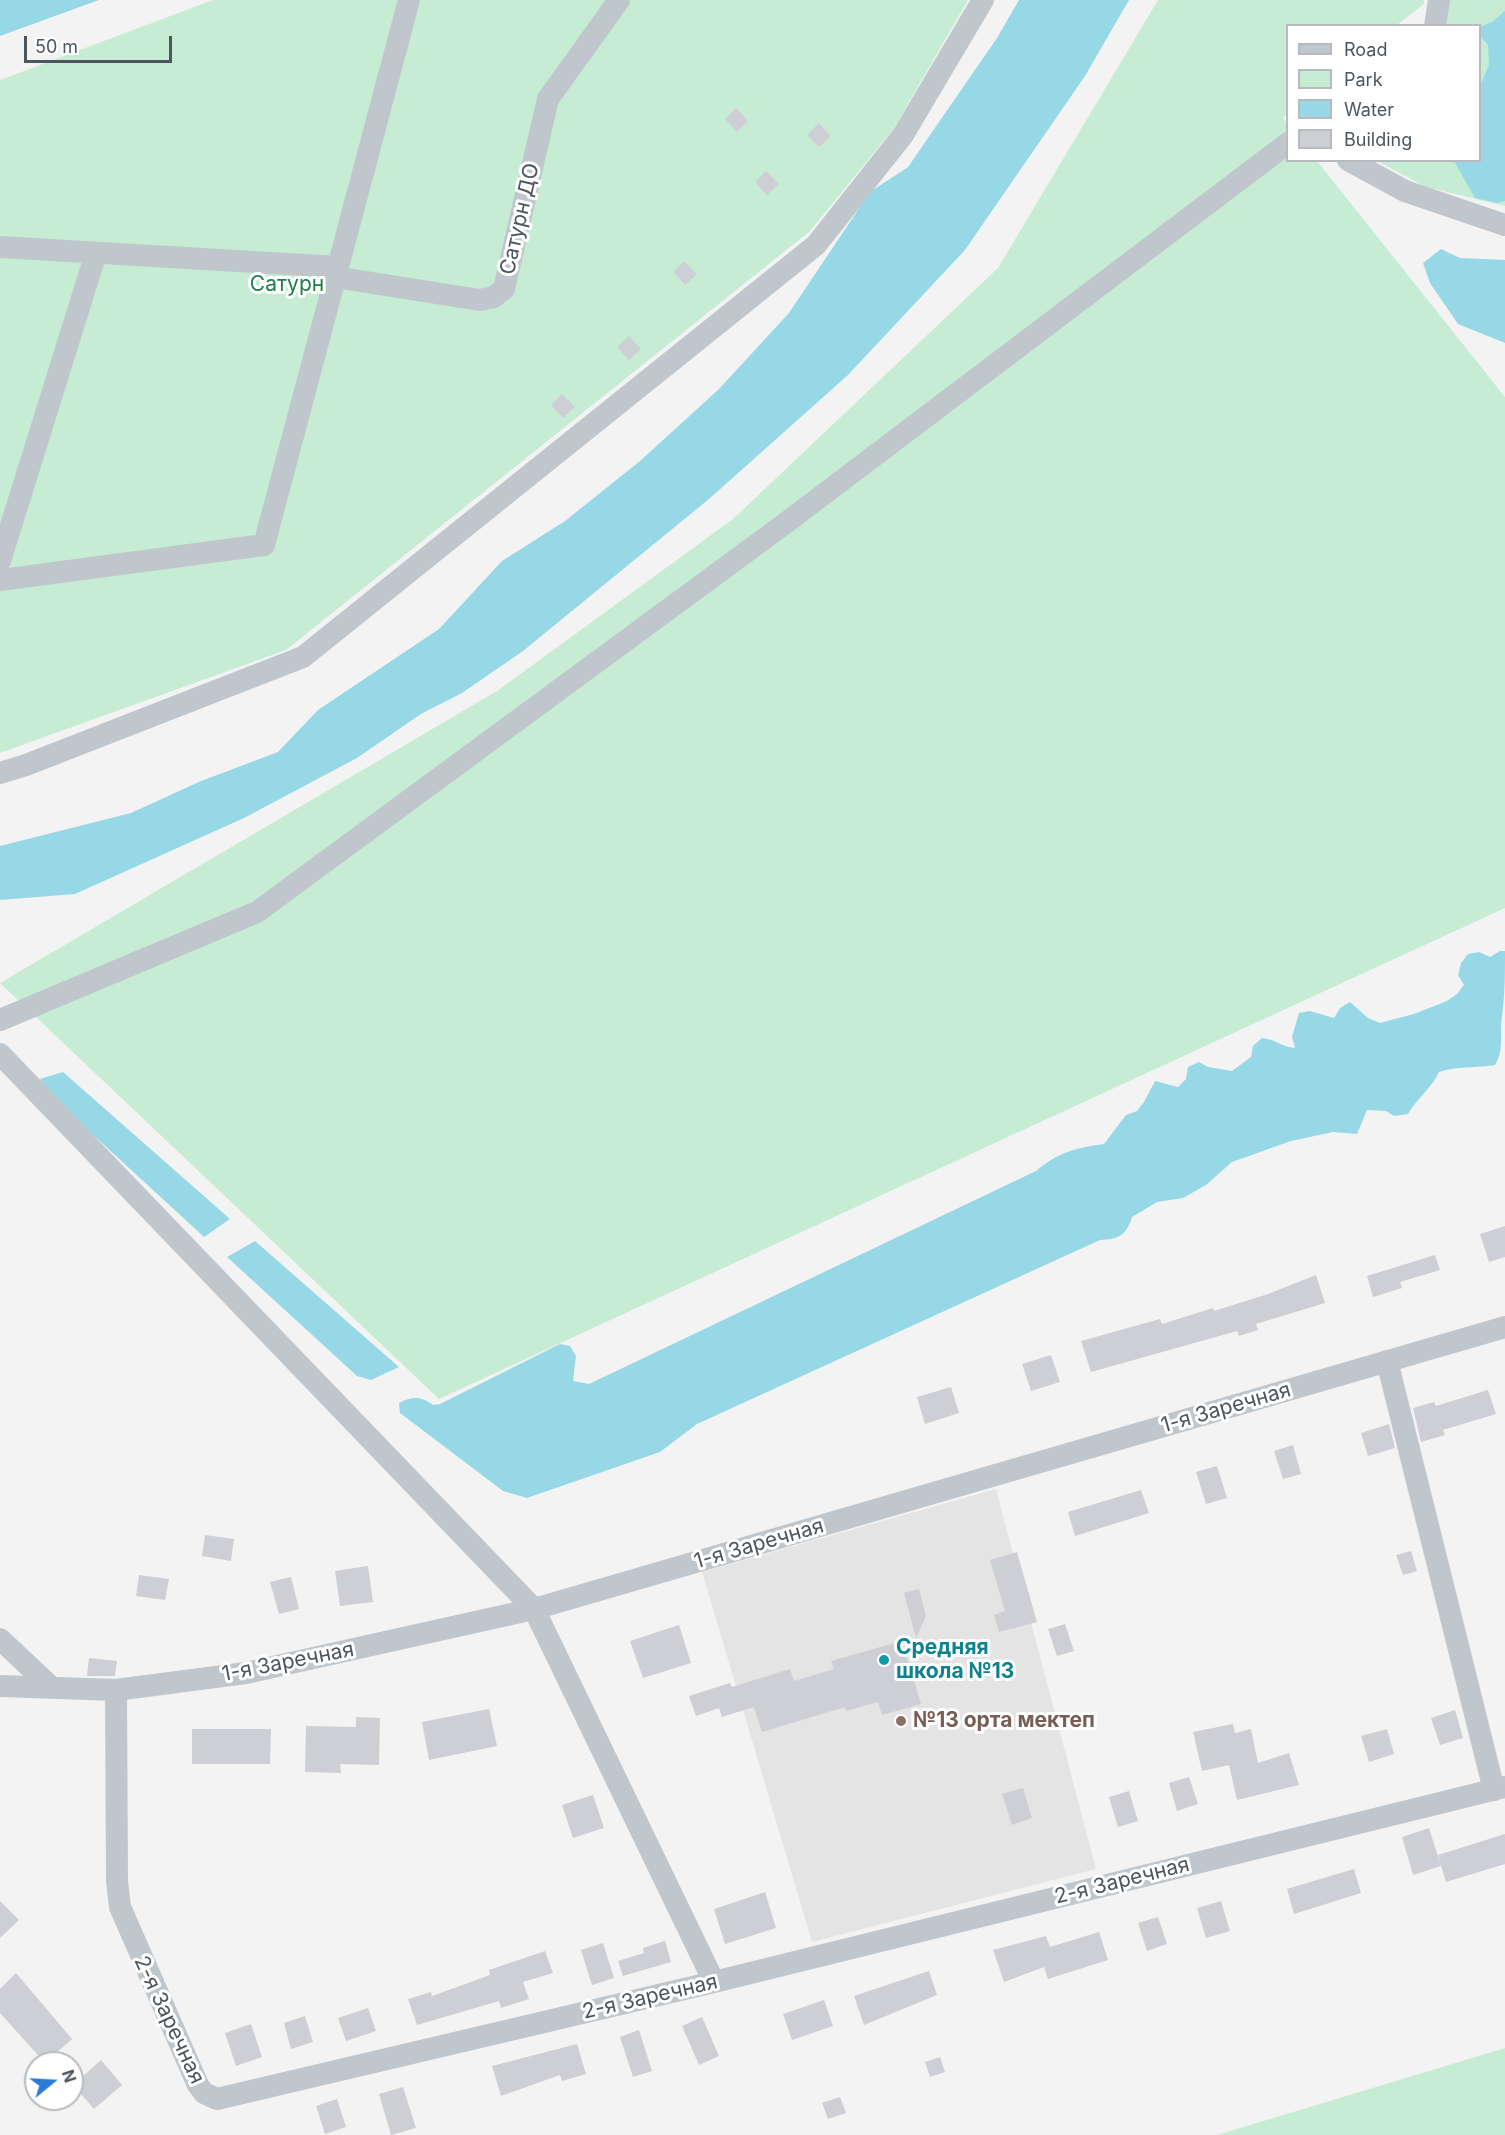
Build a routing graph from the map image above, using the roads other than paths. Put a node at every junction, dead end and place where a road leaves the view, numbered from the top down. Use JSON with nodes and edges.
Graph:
{"nodes":[{"id":1,"x":409,"y":0,"type":"edge"},
{"id":2,"x":619,"y":0,"type":"edge"},
{"id":3,"x":983,"y":0,"type":"edge"},
{"id":4,"x":1439,"y":0,"type":"edge"},
{"id":5,"x":1435,"y":24,"type":"edge"},
{"id":6,"x":1286,"y":144,"type":"edge"},
{"id":7,"x":1352,"y":162,"type":"edge"},
{"id":8,"x":1505,"y":225,"type":"edge"},
{"id":9,"x":0,"y":247,"type":"edge"},
{"id":10,"x":96,"y":253,"type":"junction"},
{"id":11,"x":337,"y":271,"type":"junction"},
{"id":12,"x":0,"y":561,"type":"edge"},
{"id":13,"x":0,"y":580,"type":"edge"},
{"id":14,"x":0,"y":772,"type":"edge"},
{"id":15,"x":0,"y":1020,"type":"edge"},
{"id":16,"x":0,"y":1054,"type":"edge"},
{"id":17,"x":1505,"y":1327,"type":"edge"},
{"id":18,"x":1387,"y":1361,"type":"junction"},
{"id":19,"x":534,"y":1609,"type":"junction"},
{"id":20,"x":0,"y":1639,"type":"edge"},
{"id":21,"x":0,"y":1686,"type":"edge"},
{"id":22,"x":50,"y":1686,"type":"junction"},
{"id":23,"x":116,"y":1690,"type":"junction"},
{"id":24,"x":1500,"y":1788,"type":"edge"},
{"id":25,"x":714,"y":1982,"type":"junction"}],
"edges":[{"from":1,"to":11,"type":"street"},
{"from":2,"to":11,"type":"street","name":"Сатурн ДО"},
{"from":3,"to":14,"type":"street"},
{"from":4,"to":5,"type":"street"},
{"from":6,"to":15,"type":"street"},
{"from":7,"to":8,"type":"street"},
{"from":9,"to":10,"type":"street"},
{"from":10,"to":11,"type":"street"},
{"from":10,"to":12,"type":"street"},
{"from":11,"to":13,"type":"street"},
{"from":16,"to":19,"type":"street"},
{"from":17,"to":18,"type":"street","name":"1-я Заречная"},
{"from":18,"to":19,"type":"street","name":"1-я Заречная"},
{"from":18,"to":24,"type":"street"},
{"from":19,"to":23,"type":"street","name":"1-я Заречная"},
{"from":19,"to":25,"type":"street"},
{"from":20,"to":22,"type":"street"},
{"from":21,"to":22,"type":"street","name":"1-я Заречная"},
{"from":22,"to":23,"type":"street","name":"1-я Заречная"},
{"from":23,"to":25,"type":"street","name":"2-я Заречная"},
{"from":24,"to":25,"type":"street","name":"2-я Заречная"}]}
